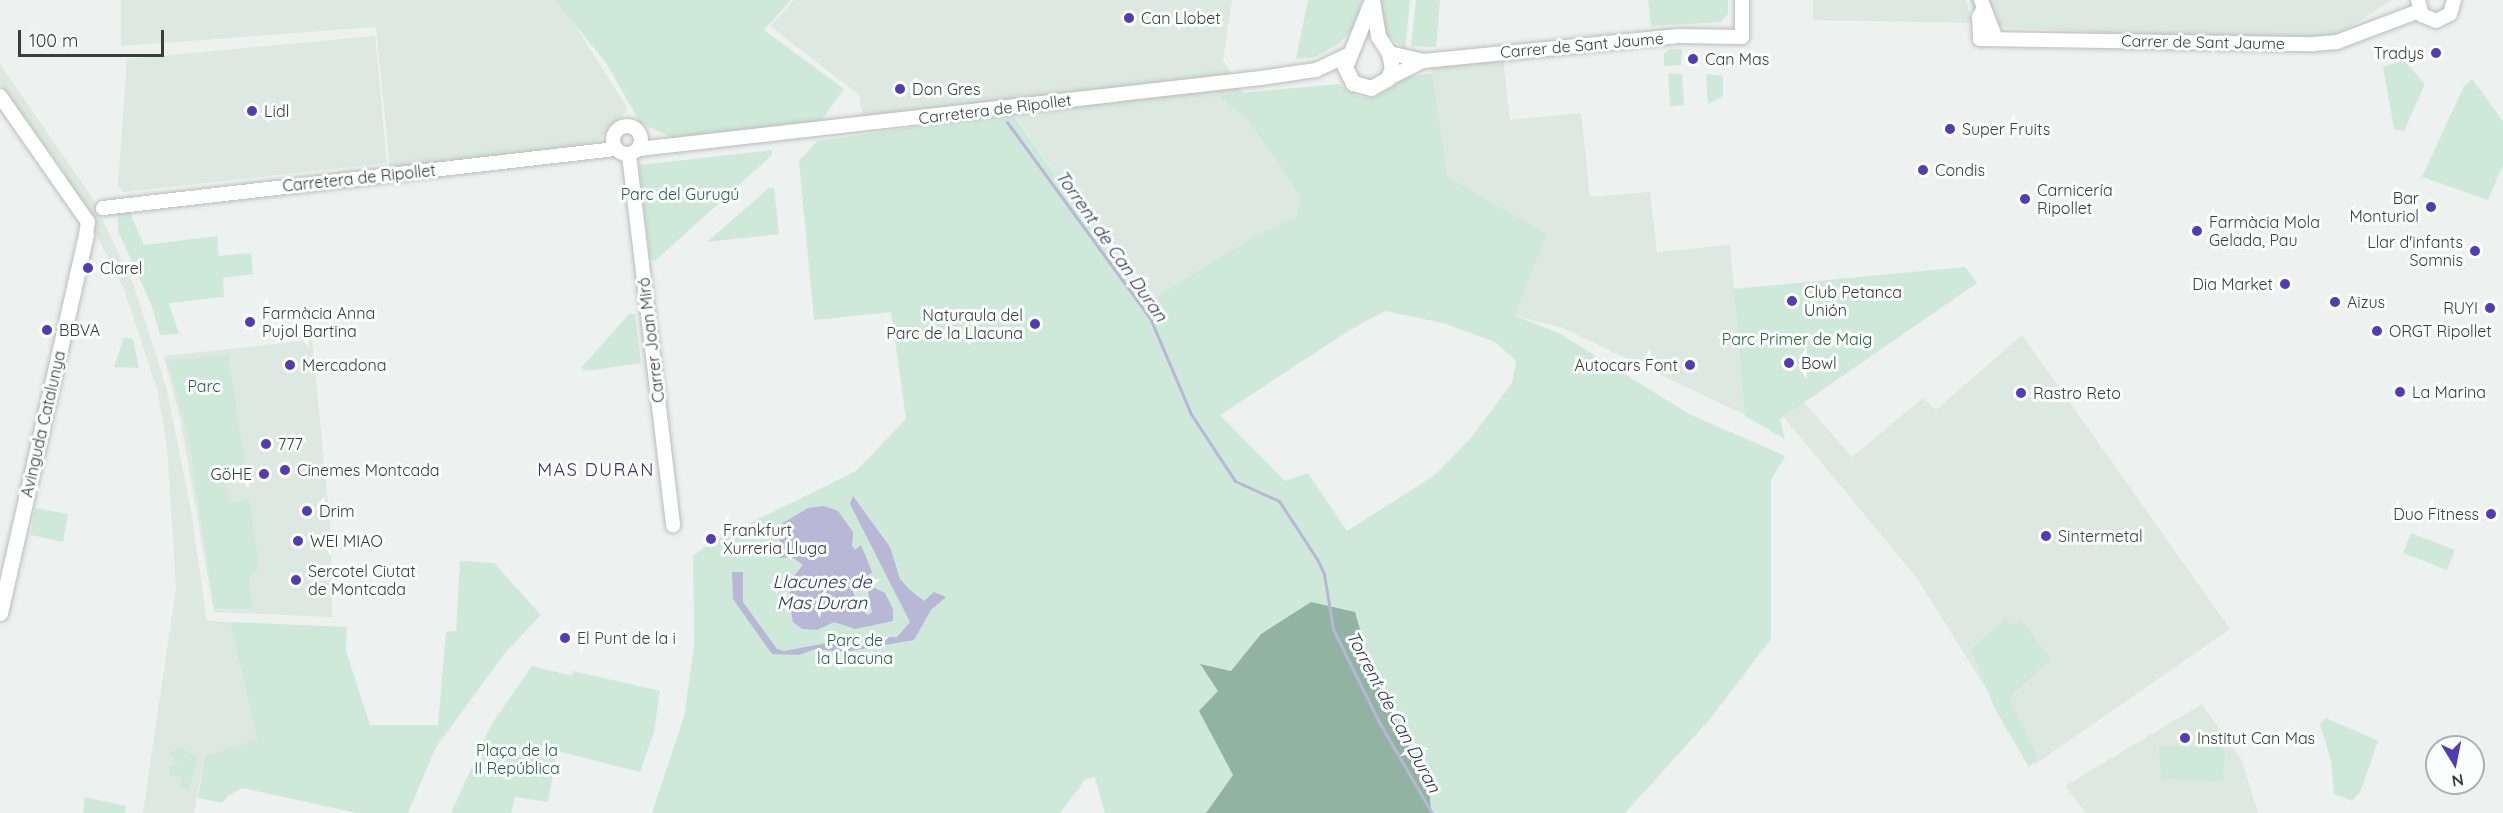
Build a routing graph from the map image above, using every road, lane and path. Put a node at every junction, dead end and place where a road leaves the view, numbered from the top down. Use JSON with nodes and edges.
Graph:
{"nodes":[{"id":1,"x":1742,"y":0,"type":"edge"},
{"id":2,"x":2454,"y":0,"type":"edge"},
{"id":3,"x":1372,"y":1,"type":"edge"},
{"id":4,"x":1982,"y":5,"type":"edge"},
{"id":5,"x":2418,"y":5,"type":"edge"},
{"id":6,"x":1996,"y":39,"type":"junction"},
{"id":7,"x":1386,"y":49,"type":"junction"},
{"id":8,"x":1352,"y":50,"type":"junction"},
{"id":9,"x":1423,"y":61,"type":"junction"},
{"id":10,"x":1316,"y":70,"type":"junction"},
{"id":11,"x":1347,"y":75,"type":"junction"},
{"id":12,"x":1387,"y":79,"type":"junction"},
{"id":13,"x":0,"y":96,"type":"edge"},
{"id":14,"x":640,"y":133,"type":"junction"},
{"id":15,"x":673,"y":145,"type":"junction"},
{"id":16,"x":615,"y":149,"type":"junction"},
{"id":17,"x":634,"y":152,"type":"junction"},
{"id":18,"x":103,"y":208,"type":"dead end"},
{"id":19,"x":86,"y":235,"type":"joint"},
{"id":20,"x":673,"y":525,"type":"dead end"},
{"id":21,"x":0,"y":614,"type":"edge"}],
"edges":[{"from":1,"to":9,"type":"street","name":"Carrer de Sant Jaume"},
{"from":2,"to":5,"type":"street"},
{"from":3,"to":7,"type":"main road"},
{"from":3,"to":8,"type":"main road"},
{"from":4,"to":6,"type":"street"},
{"from":4,"to":6,"type":"street","name":"Carrer de Sant Jaume"},
{"from":5,"to":6,"type":"street","name":"Carrer de Sant Jaume"},
{"from":7,"to":8,"type":"main road"},
{"from":7,"to":9,"type":"street","name":"Carrer de Sant Jaume"},
{"from":7,"to":12,"type":"main road"},
{"from":8,"to":10,"type":"street","name":"Carretera de Ripollet"},
{"from":8,"to":11,"type":"main road"},
{"from":9,"to":12,"type":"street","name":"Carrer de Sant Jaume"},
{"from":10,"to":11,"type":"street","name":"Carretera de Ripollet"},
{"from":10,"to":15,"type":"street","name":"Carretera de Ripollet"},
{"from":11,"to":12,"type":"main road"},
{"from":13,"to":19,"type":"street"},
{"from":14,"to":15,"type":"street","name":"Carretera de Ripollet"},
{"from":14,"to":16,"type":"street"},
{"from":14,"to":17,"type":"street"},
{"from":15,"to":17,"type":"street","name":"Carretera de Ripollet"},
{"from":16,"to":17,"type":"street"},
{"from":16,"to":18,"type":"street","name":"Carretera de Ripollet"},
{"from":17,"to":20,"type":"street","name":"Carrer Joan Miró"},
{"from":19,"to":21,"type":"main road","name":"Avinguda Catalunya"}]}
